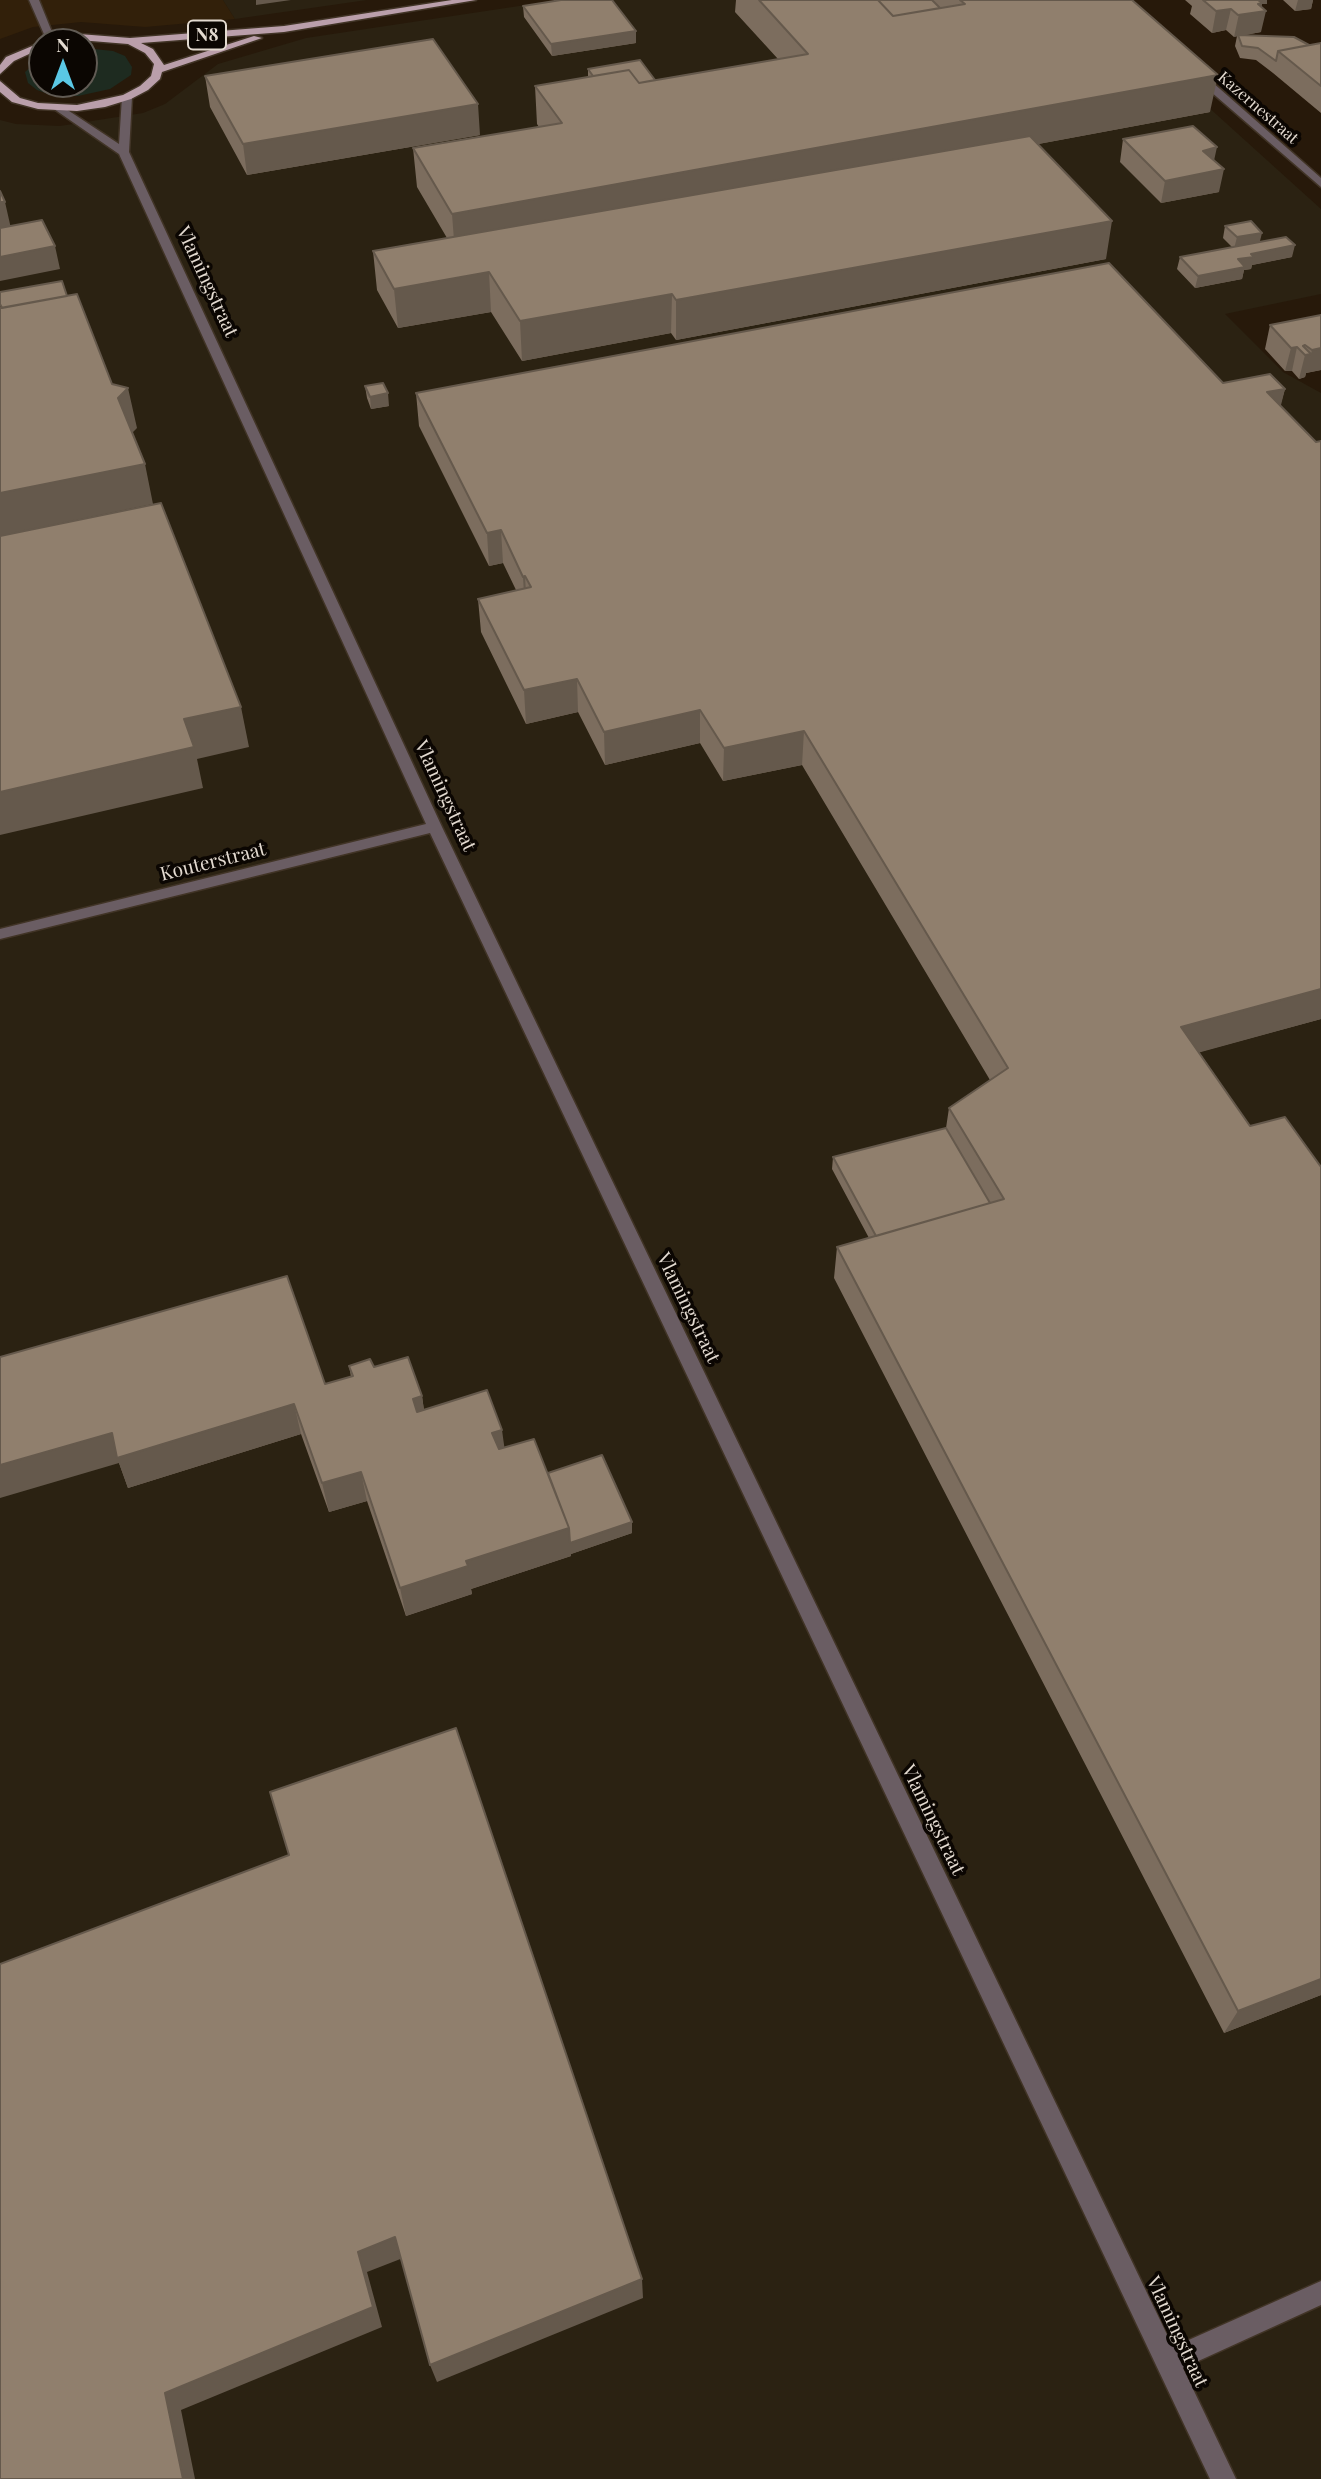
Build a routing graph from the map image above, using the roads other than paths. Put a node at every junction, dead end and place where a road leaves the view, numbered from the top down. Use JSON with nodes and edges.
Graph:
{"nodes":[{"id":1,"x":34,"y":0,"type":"edge"},
{"id":2,"x":471,"y":0,"type":"edge"},
{"id":3,"x":43,"y":28,"type":"edge"},
{"id":4,"x":284,"y":29,"type":"junction"},
{"id":5,"x":98,"y":38,"type":"edge"},
{"id":6,"x":130,"y":41,"type":"junction"},
{"id":7,"x":28,"y":49,"type":"edge"},
{"id":8,"x":1185,"y":65,"type":"edge"},
{"id":9,"x":2,"y":67,"type":"edge"},
{"id":10,"x":157,"y":70,"type":"junction"},
{"id":11,"x":0,"y":84,"type":"edge"},
{"id":12,"x":4,"y":95,"type":"edge"},
{"id":13,"x":127,"y":97,"type":"junction"},
{"id":14,"x":59,"y":108,"type":"junction"},
{"id":15,"x":124,"y":152,"type":"junction"},
{"id":16,"x":1321,"y":184,"type":"edge"},
{"id":17,"x":435,"y":827,"type":"junction"},
{"id":18,"x":0,"y":934,"type":"edge"},
{"id":19,"x":1321,"y":2293,"type":"edge"},
{"id":20,"x":1168,"y":2362,"type":"junction"},
{"id":21,"x":1223,"y":2479,"type":"edge"}],
"edges":[{"from":1,"to":3,"type":"street"},
{"from":2,"to":4,"type":"main road","number":"N8"},
{"from":4,"to":6,"type":"main road","number":"N8"},
{"from":4,"to":10,"type":"main road","number":"N8"},
{"from":5,"to":6,"type":"main road"},
{"from":6,"to":10,"type":"main road"},
{"from":7,"to":9,"type":"main road"},
{"from":8,"to":16,"type":"street","name":"Kazernestraat"},
{"from":10,"to":13,"type":"main road"},
{"from":11,"to":12,"type":"main road"},
{"from":12,"to":14,"type":"main road"},
{"from":13,"to":14,"type":"main road"},
{"from":13,"to":15,"type":"street","name":"Vlamingstraat"},
{"from":14,"to":15,"type":"street"},
{"from":15,"to":17,"type":"street","name":"Vlamingstraat"},
{"from":17,"to":18,"type":"street","name":"Kouterstraat"},
{"from":17,"to":20,"type":"street","name":"Vlamingstraat"},
{"from":19,"to":20,"type":"street"},
{"from":20,"to":21,"type":"street","name":"Vlamingstraat"}]}
